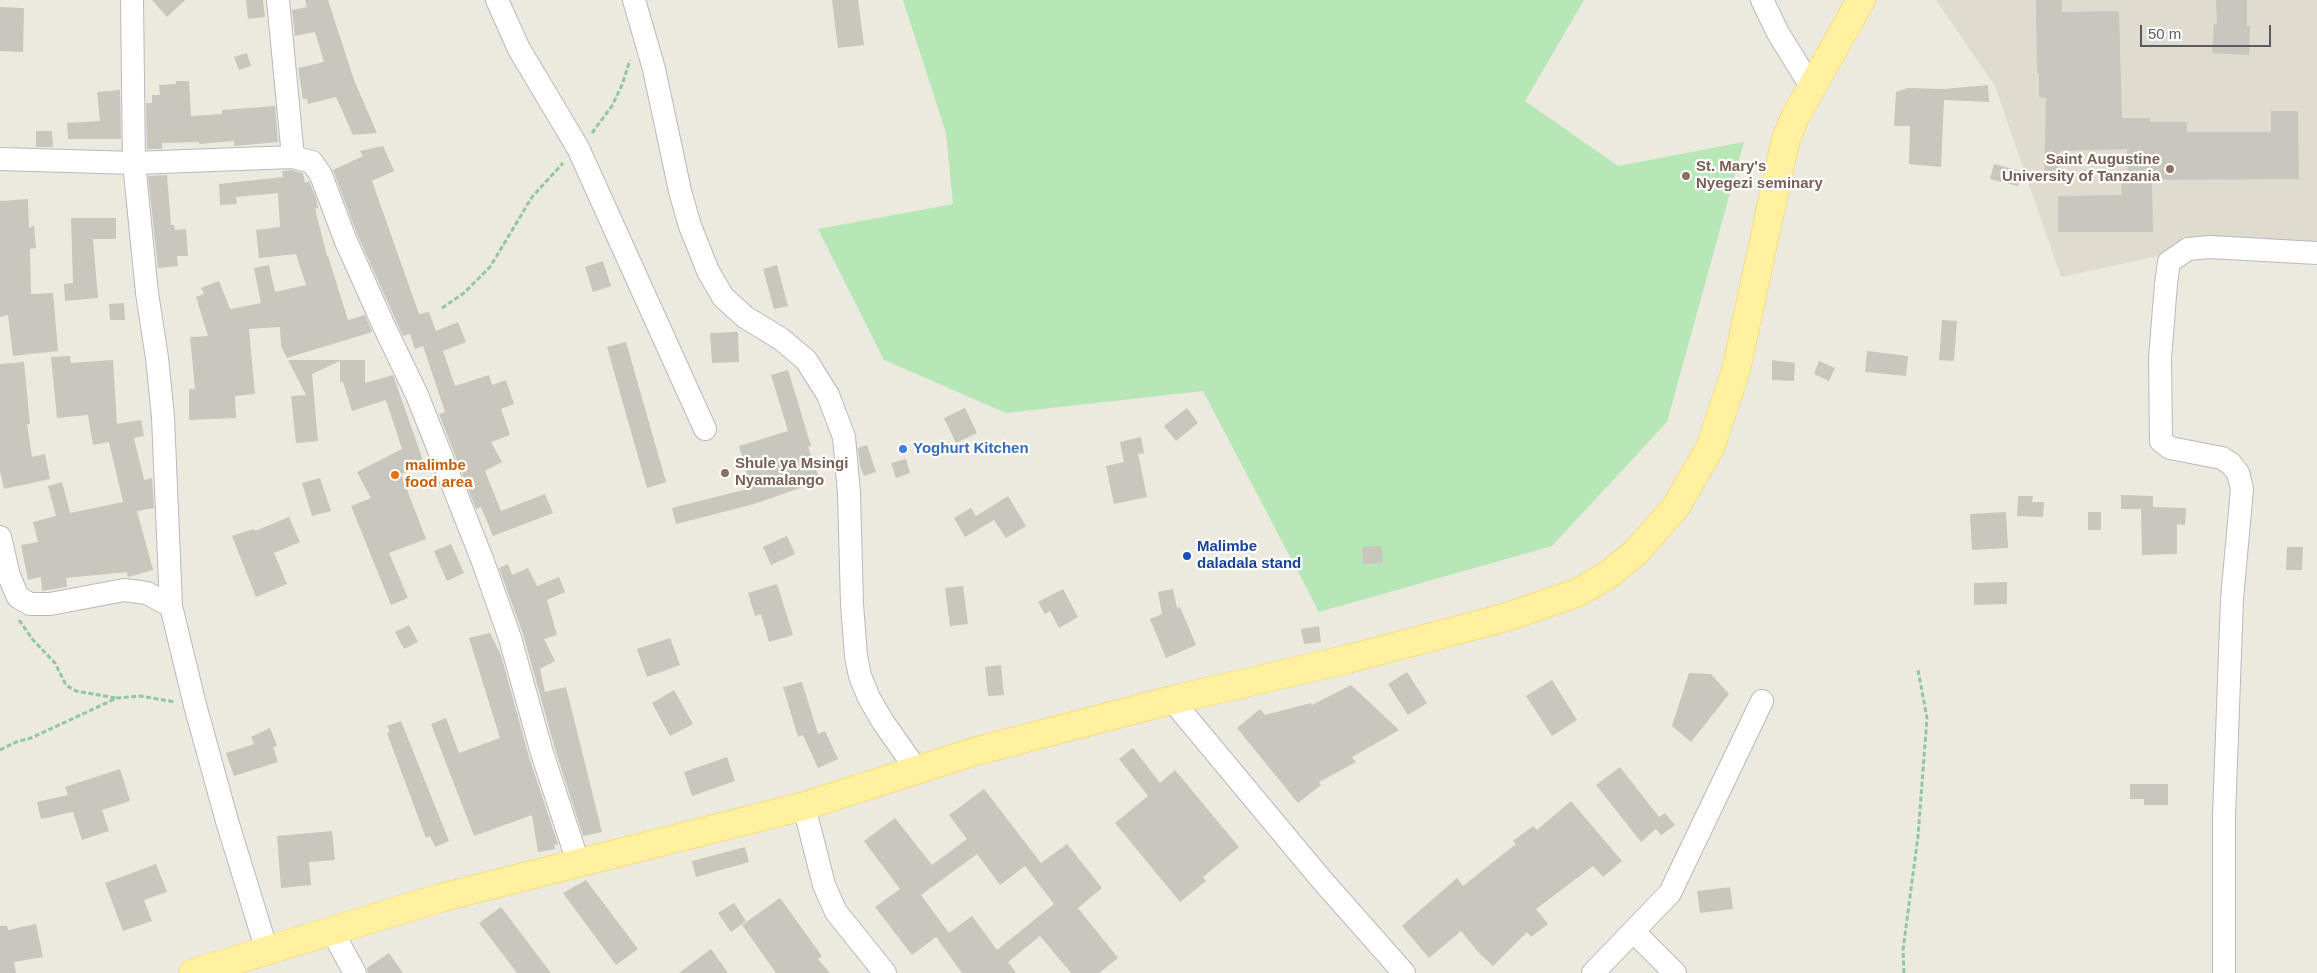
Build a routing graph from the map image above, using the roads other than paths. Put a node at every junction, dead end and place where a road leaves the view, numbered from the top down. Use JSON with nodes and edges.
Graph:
{"nodes":[{"id":1,"x":132,"y":0,"type":"edge"},
{"id":2,"x":278,"y":0,"type":"edge"},
{"id":3,"x":497,"y":0,"type":"edge"},
{"id":4,"x":634,"y":0,"type":"edge"},
{"id":5,"x":1762,"y":0,"type":"edge"},
{"id":6,"x":1861,"y":0,"type":"edge"},
{"id":7,"x":1812,"y":88,"type":"junction"},
{"id":8,"x":293,"y":157,"type":"junction"},
{"id":9,"x":0,"y":159,"type":"edge"},
{"id":10,"x":134,"y":163,"type":"junction"},
{"id":11,"x":2317,"y":254,"type":"edge"},
{"id":12,"x":705,"y":429,"type":"dead end"},
{"id":13,"x":0,"y":537,"type":"edge"},
{"id":14,"x":171,"y":606,"type":"junction"},
{"id":15,"x":1172,"y":700,"type":"junction"},
{"id":16,"x":1762,"y":700,"type":"dead end"},
{"id":17,"x":916,"y":769,"type":"junction"},
{"id":18,"x":804,"y":806,"type":"junction"},
{"id":19,"x":578,"y":862,"type":"junction"},
{"id":20,"x":332,"y":931,"type":"junction"},
{"id":21,"x":1634,"y":932,"type":"junction"},
{"id":22,"x":267,"y":951,"type":"junction"},
{"id":23,"x":193,"y":973,"type":"edge"},
{"id":24,"x":355,"y":973,"type":"edge"},
{"id":25,"x":885,"y":973,"type":"edge"},
{"id":26,"x":1404,"y":973,"type":"edge"},
{"id":27,"x":1592,"y":973,"type":"edge"},
{"id":28,"x":1675,"y":973,"type":"edge"},
{"id":29,"x":2224,"y":973,"type":"edge"}],
"edges":[{"from":1,"to":10,"type":"street"},
{"from":2,"to":8,"type":"street"},
{"from":3,"to":12,"type":"street"},
{"from":4,"to":17,"type":"street"},
{"from":5,"to":7,"type":"street"},
{"from":6,"to":7,"type":"main road"},
{"from":7,"to":15,"type":"main road"},
{"from":8,"to":10,"type":"street"},
{"from":8,"to":19,"type":"street"},
{"from":9,"to":10,"type":"street"},
{"from":10,"to":14,"type":"street"},
{"from":11,"to":29,"type":"street"},
{"from":13,"to":14,"type":"street"},
{"from":14,"to":22,"type":"street"},
{"from":15,"to":17,"type":"main road"},
{"from":15,"to":26,"type":"street"},
{"from":16,"to":21,"type":"street"},
{"from":17,"to":18,"type":"main road"},
{"from":18,"to":19,"type":"main road"},
{"from":18,"to":25,"type":"street"},
{"from":19,"to":20,"type":"main road"},
{"from":20,"to":22,"type":"main road"},
{"from":20,"to":24,"type":"street"},
{"from":21,"to":27,"type":"street"},
{"from":21,"to":28,"type":"street"},
{"from":22,"to":23,"type":"main road"}]}
